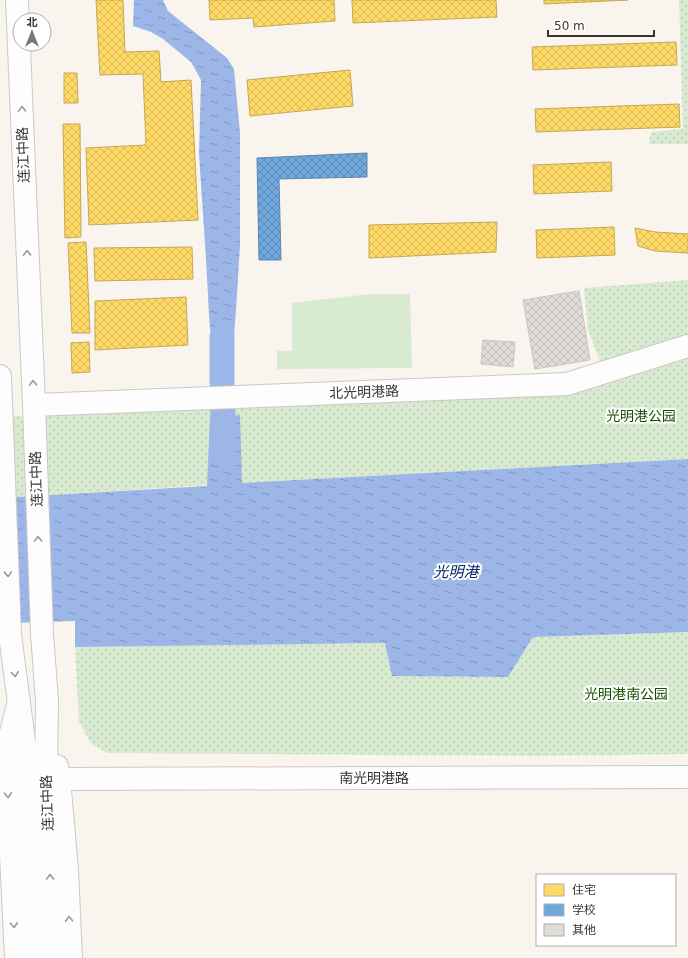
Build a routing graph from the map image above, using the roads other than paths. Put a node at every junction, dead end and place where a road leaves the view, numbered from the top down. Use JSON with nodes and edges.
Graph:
{"nodes":[{"id":1,"x":17,"y":0,"type":"edge"},
{"id":2,"x":688,"y":346,"type":"edge"},
{"id":3,"x":0,"y":376,"type":"edge"},
{"id":4,"x":34,"y":405,"type":"junction"},
{"id":5,"x":19,"y":701,"type":"junction"},
{"id":6,"x":3,"y":752,"type":"edge"},
{"id":7,"x":688,"y":777,"type":"edge"},
{"id":8,"x":45,"y":778,"type":"junction"},
{"id":9,"x":16,"y":958,"type":"edge"},
{"id":10,"x":36,"y":958,"type":"edge"},
{"id":11,"x":53,"y":958,"type":"edge"},
{"id":12,"x":71,"y":958,"type":"edge"}],
"edges":[{"from":4,"to":1,"type":"main road","name":"连江中路","one_way":true},
{"from":2,"to":4,"type":"main road","name":"北光明港路"},
{"from":3,"to":5,"type":"main road","name":"连江中路","one_way":true},
{"from":8,"to":4,"type":"main road","name":"连江中路","one_way":true},
{"from":5,"to":6,"type":"main road"},
{"from":5,"to":8,"type":"main road","name":"连江中路"},
{"from":6,"to":9,"type":"main road","one_way":true},
{"from":7,"to":8,"type":"main road","name":"南光明港路"},
{"from":8,"to":10,"type":"main road","name":"连江中路"},
{"from":11,"to":8,"type":"main road","name":"连江中路","one_way":true},
{"from":12,"to":8,"type":"main road","one_way":true}]}
